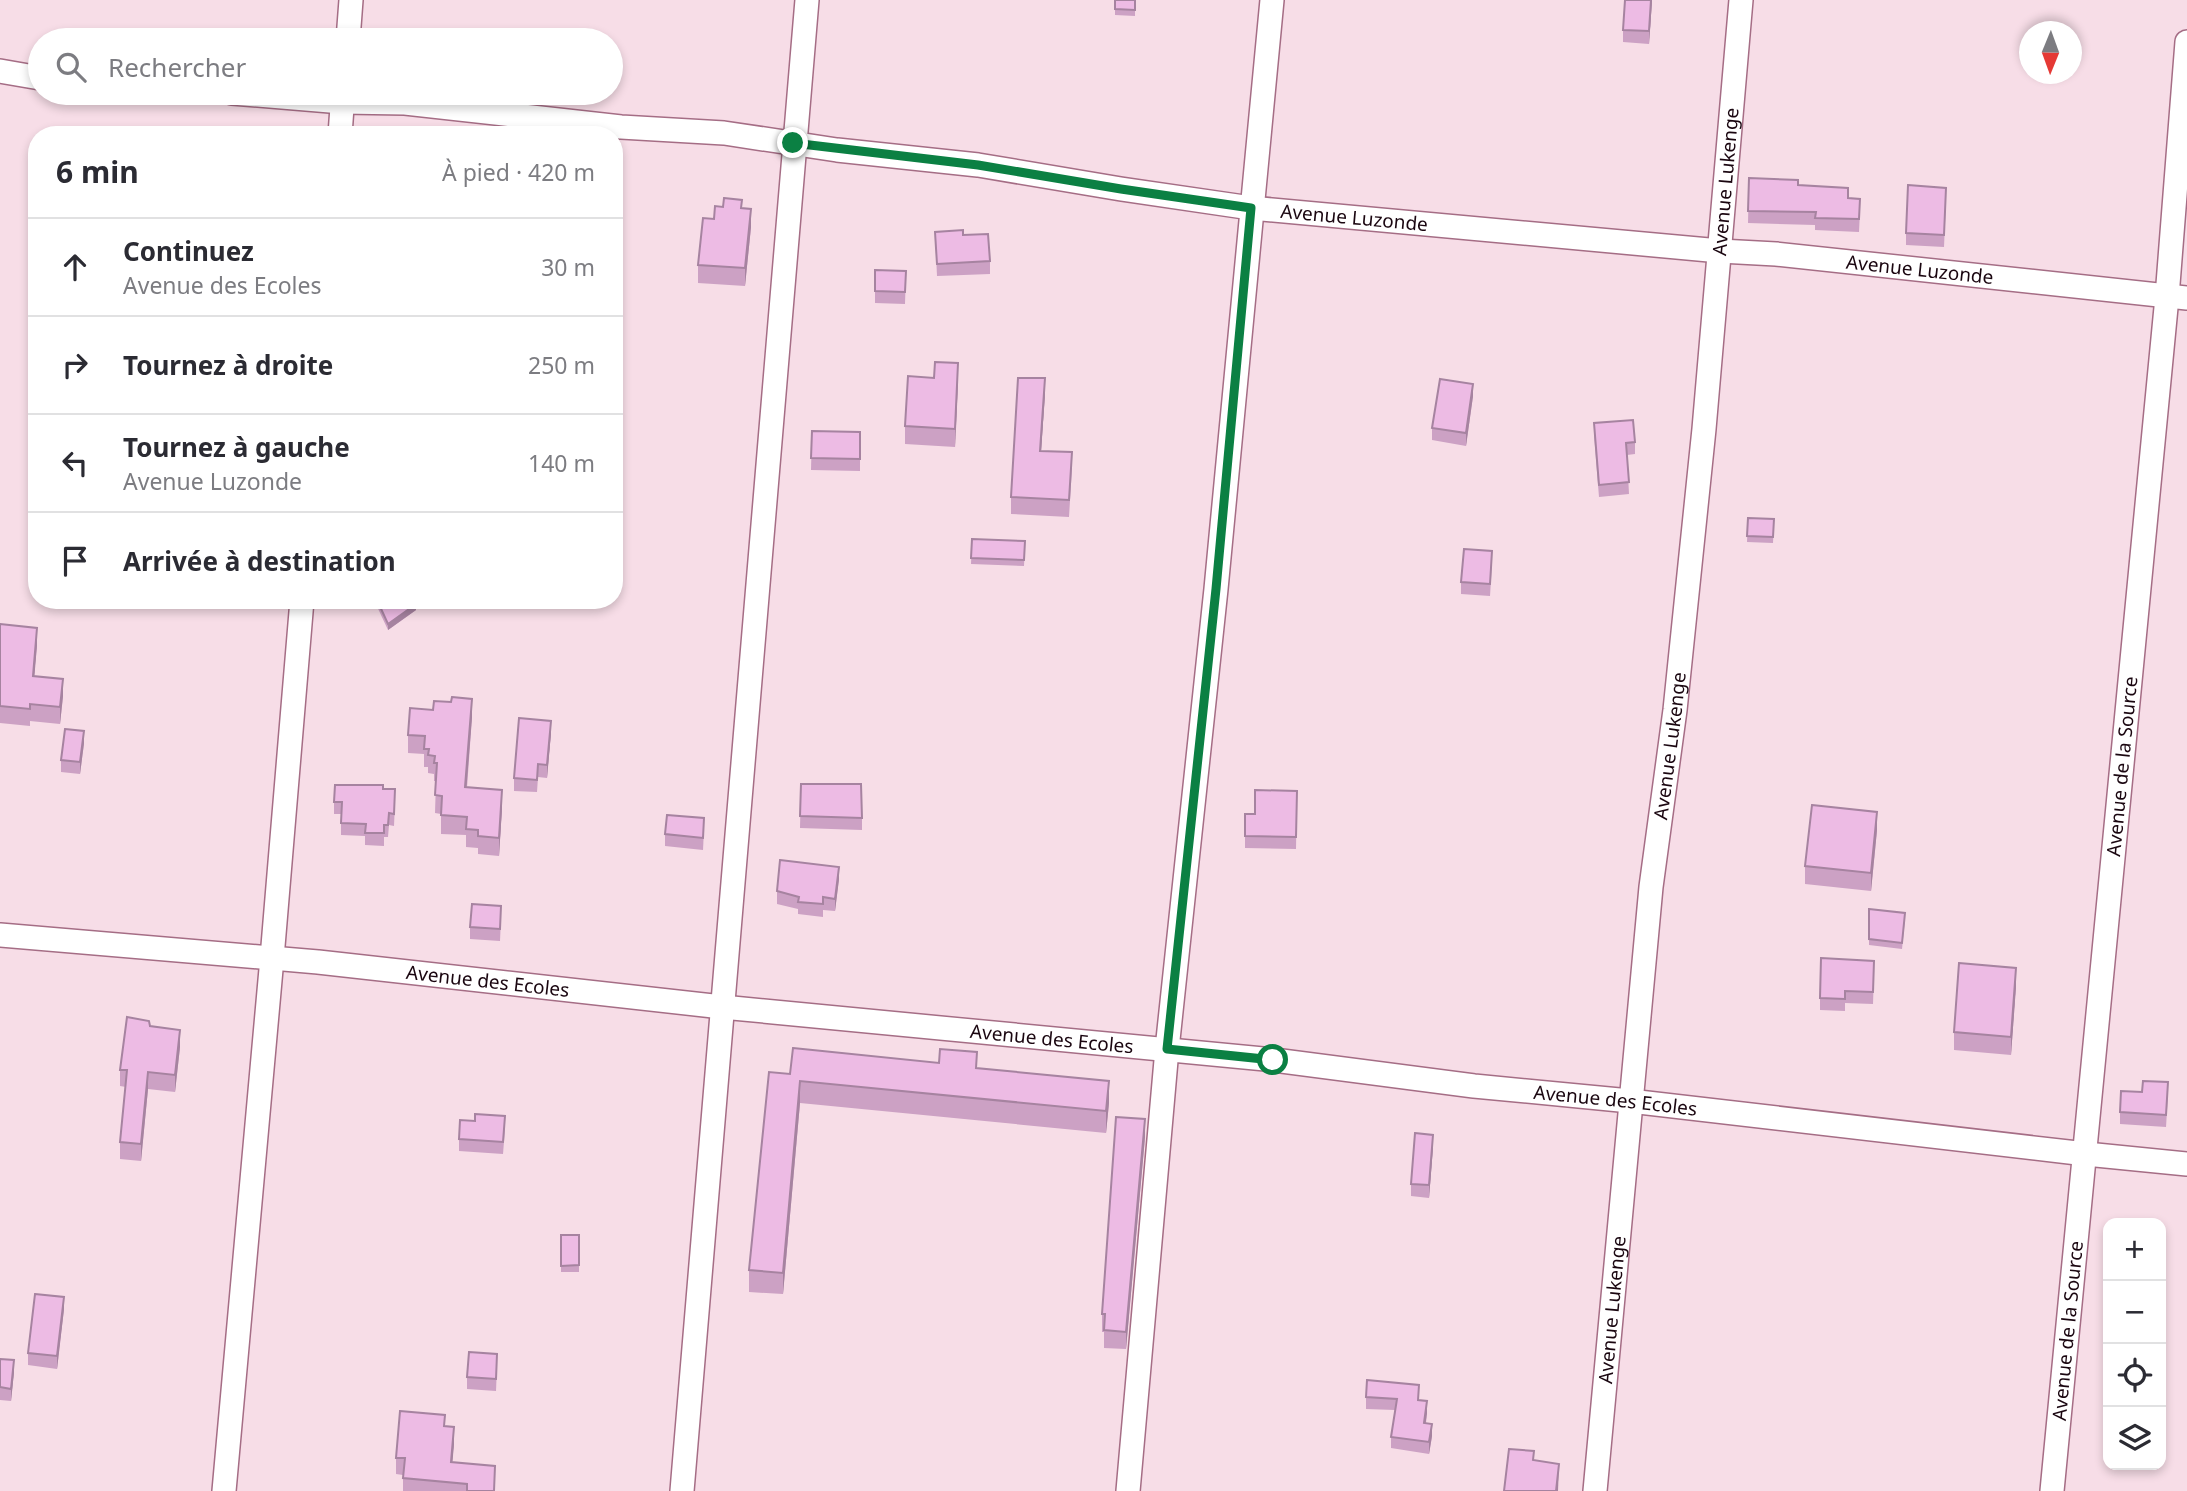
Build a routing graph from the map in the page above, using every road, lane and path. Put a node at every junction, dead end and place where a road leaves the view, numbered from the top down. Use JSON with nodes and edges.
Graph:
{"nodes":[{"id":1,"x":351,"y":0,"type":"edge"},
{"id":2,"x":807,"y":0,"type":"edge"},
{"id":3,"x":1272,"y":0,"type":"edge"},
{"id":4,"x":1741,"y":0,"type":"edge"},
{"id":5,"x":349,"y":28,"type":"edge"},
{"id":6,"x":2187,"y":42,"type":"edge"},
{"id":7,"x":0,"y":71,"type":"edge"},
{"id":8,"x":28,"y":76,"type":"edge"},
{"id":9,"x":342,"y":105,"type":"edge"},
{"id":10,"x":426,"y":105,"type":"edge"},
{"id":11,"x":341,"y":126,"type":"edge"},
{"id":12,"x":613,"y":126,"type":"edge"},
{"id":13,"x":623,"y":127,"type":"edge"},
{"id":14,"x":793,"y":143,"type":"junction"},
{"id":15,"x":1251,"y":208,"type":"junction"},
{"id":16,"x":1720,"y":251,"type":"junction"},
{"id":17,"x":2177,"y":297,"type":"edge"},
{"id":18,"x":301,"y":609,"type":"edge"},
{"id":19,"x":0,"y":935,"type":"edge"},
{"id":20,"x":272,"y":958,"type":"junction"},
{"id":21,"x":722,"y":1007,"type":"junction"},
{"id":22,"x":1167,"y":1049,"type":"junction"},
{"id":23,"x":1630,"y":1101,"type":"junction"},
{"id":24,"x":2086,"y":1154,"type":"junction"},
{"id":25,"x":2187,"y":1164,"type":"edge"},
{"id":26,"x":224,"y":1491,"type":"edge"},
{"id":27,"x":682,"y":1491,"type":"edge"},
{"id":28,"x":1128,"y":1491,"type":"edge"},
{"id":29,"x":1595,"y":1491,"type":"edge"},
{"id":30,"x":2052,"y":1491,"type":"edge"}],
"edges":[{"from":1,"to":5,"type":"street"},
{"from":2,"to":14,"type":"street"},
{"from":3,"to":15,"type":"street"},
{"from":4,"to":16,"type":"street","name":"Avenue Lukenge"},
{"from":6,"to":17,"type":"street","name":"Avenue de la Source"},
{"from":7,"to":8,"type":"street"},
{"from":9,"to":11,"type":"street"},
{"from":10,"to":12,"type":"street","name":"Avenue Luzonde"},
{"from":13,"to":14,"type":"street","name":"Avenue Luzonde"},
{"from":14,"to":15,"type":"street","name":"Avenue Luzonde"},
{"from":14,"to":21,"type":"street"},
{"from":15,"to":16,"type":"street","name":"Avenue Luzonde"},
{"from":15,"to":22,"type":"street"},
{"from":16,"to":17,"type":"street","name":"Avenue Luzonde"},
{"from":16,"to":23,"type":"street","name":"Avenue Lukenge"},
{"from":17,"to":24,"type":"street","name":"Avenue de la Source"},
{"from":18,"to":20,"type":"street"},
{"from":19,"to":20,"type":"street","name":"Avenue des Ecoles"},
{"from":20,"to":21,"type":"street","name":"Avenue des Ecoles"},
{"from":20,"to":26,"type":"street"},
{"from":21,"to":22,"type":"street","name":"Avenue des Ecoles"},
{"from":21,"to":27,"type":"street"},
{"from":22,"to":23,"type":"street","name":"Avenue des Ecoles"},
{"from":22,"to":28,"type":"street"},
{"from":23,"to":24,"type":"street","name":"Avenue des Ecoles"},
{"from":23,"to":29,"type":"street","name":"Avenue Lukenge"},
{"from":24,"to":25,"type":"street","name":"Avenue des Ecoles"},
{"from":24,"to":30,"type":"street","name":"Avenue de la Source"}]}
